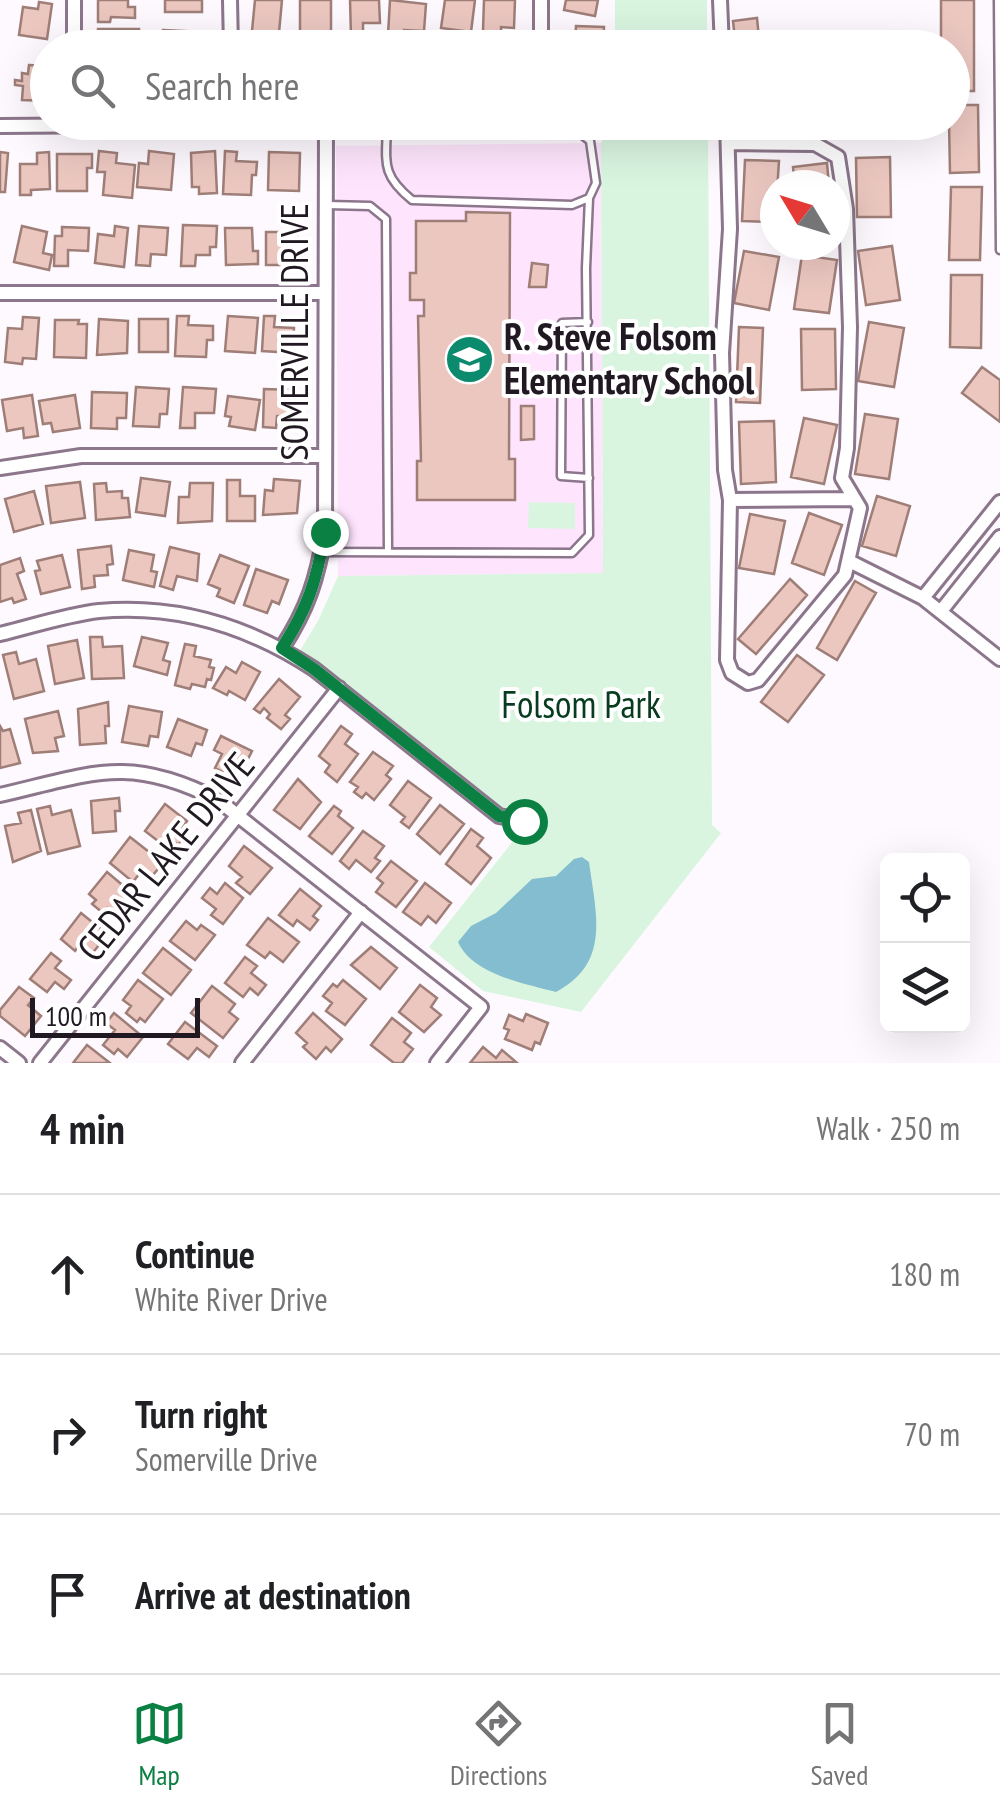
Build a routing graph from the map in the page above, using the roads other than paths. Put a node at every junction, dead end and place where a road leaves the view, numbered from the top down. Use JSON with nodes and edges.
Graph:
{"nodes":[{"id":1,"x":74,"y":0,"type":"edge"},
{"id":2,"x":230,"y":0,"type":"edge"},
{"id":3,"x":541,"y":0,"type":"edge"},
{"id":4,"x":720,"y":0,"type":"edge"},
{"id":5,"x":998,"y":0,"type":"edge"},
{"id":6,"x":74,"y":30,"type":"edge"},
{"id":7,"x":230,"y":30,"type":"edge"},
{"id":8,"x":541,"y":30,"type":"edge"},
{"id":9,"x":721,"y":30,"type":"edge"},
{"id":10,"x":30,"y":125,"type":"edge"},
{"id":11,"x":0,"y":126,"type":"edge"},
{"id":12,"x":326,"y":140,"type":"edge"},
{"id":13,"x":387,"y":140,"type":"edge"},
{"id":14,"x":589,"y":140,"type":"edge"},
{"id":15,"x":728,"y":140,"type":"edge"},
{"id":16,"x":728,"y":143,"type":"junction"},
{"id":17,"x":588,"y":198,"type":"junction"},
{"id":18,"x":326,"y":206,"type":"junction"},
{"id":19,"x":1000,"y":250,"type":"edge"},
{"id":20,"x":0,"y":293,"type":"edge"},
{"id":21,"x":326,"y":293,"type":"junction"},
{"id":22,"x":588,"y":322,"type":"junction"},
{"id":23,"x":325,"y":456,"type":"junction"},
{"id":24,"x":0,"y":468,"type":"edge"},
{"id":25,"x":589,"y":478,"type":"junction"},
{"id":26,"x":853,"y":499,"type":"junction"},
{"id":27,"x":730,"y":500,"type":"junction"},
{"id":28,"x":1000,"y":502,"type":"edge"},
{"id":29,"x":1000,"y":537,"type":"edge"},
{"id":30,"x":322,"y":552,"type":"junction"},
{"id":31,"x":388,"y":552,"type":"junction"},
{"id":32,"x":849,"y":561,"type":"junction"},
{"id":33,"x":924,"y":598,"type":"junction"},
{"id":34,"x":941,"y":612,"type":"junction"},
{"id":35,"x":0,"y":634,"type":"edge"},
{"id":36,"x":282,"y":648,"type":"junction"},
{"id":37,"x":1000,"y":659,"type":"edge"},
{"id":38,"x":338,"y":688,"type":"junction"},
{"id":39,"x":0,"y":795,"type":"edge"},
{"id":40,"x":239,"y":814,"type":"junction"},
{"id":41,"x":524,"y":821,"type":"dead end"},
{"id":42,"x":361,"y":912,"type":"junction"},
{"id":43,"x":0,"y":1048,"type":"edge"},
{"id":44,"x":19,"y":1063,"type":"edge"},
{"id":45,"x":40,"y":1063,"type":"edge"},
{"id":46,"x":242,"y":1063,"type":"edge"},
{"id":47,"x":437,"y":1063,"type":"edge"}],
"edges":[{"from":1,"to":6,"type":"street"},
{"from":2,"to":7,"type":"street"},
{"from":3,"to":8,"type":"street"},
{"from":4,"to":9,"type":"street"},
{"from":5,"to":19,"type":"lane"},
{"from":10,"to":11,"type":"street"},
{"from":12,"to":18,"type":"street","name":"SOMERVILLE DRIVE"},
{"from":13,"to":17,"type":"lane"},
{"from":14,"to":17,"type":"lane"},
{"from":15,"to":16,"type":"street"},
{"from":16,"to":26,"type":"street"},
{"from":16,"to":27,"type":"street"},
{"from":17,"to":22,"type":"lane"},
{"from":18,"to":21,"type":"street","name":"SOMERVILLE DRIVE"},
{"from":18,"to":31,"type":"lane"},
{"from":20,"to":21,"type":"street"},
{"from":21,"to":23,"type":"street","name":"SOMERVILLE DRIVE"},
{"from":22,"to":25,"type":"lane"},
{"from":22,"to":25,"type":"lane"},
{"from":23,"to":24,"type":"street"},
{"from":23,"to":30,"type":"street","name":"SOMERVILLE DRIVE"},
{"from":25,"to":31,"type":"lane"},
{"from":26,"to":27,"type":"street"},
{"from":26,"to":32,"type":"street"},
{"from":27,"to":32,"type":"street"},
{"from":28,"to":33,"type":"street"},
{"from":29,"to":34,"type":"street"},
{"from":30,"to":31,"type":"lane"},
{"from":30,"to":36,"type":"street","name":"SOMERVILLE DRIVE"},
{"from":32,"to":33,"type":"street"},
{"from":33,"to":34,"type":"street"},
{"from":34,"to":37,"type":"street"},
{"from":35,"to":36,"type":"street"},
{"from":36,"to":38,"type":"street"},
{"from":38,"to":40,"type":"street","name":"CEDAR LAKE DRIVE"},
{"from":38,"to":41,"type":"street"},
{"from":39,"to":40,"type":"street"},
{"from":40,"to":42,"type":"street"},
{"from":40,"to":45,"type":"street","name":"CEDAR LAKE DRIVE"},
{"from":42,"to":46,"type":"street"},
{"from":42,"to":47,"type":"street"},
{"from":43,"to":44,"type":"street"}]}
